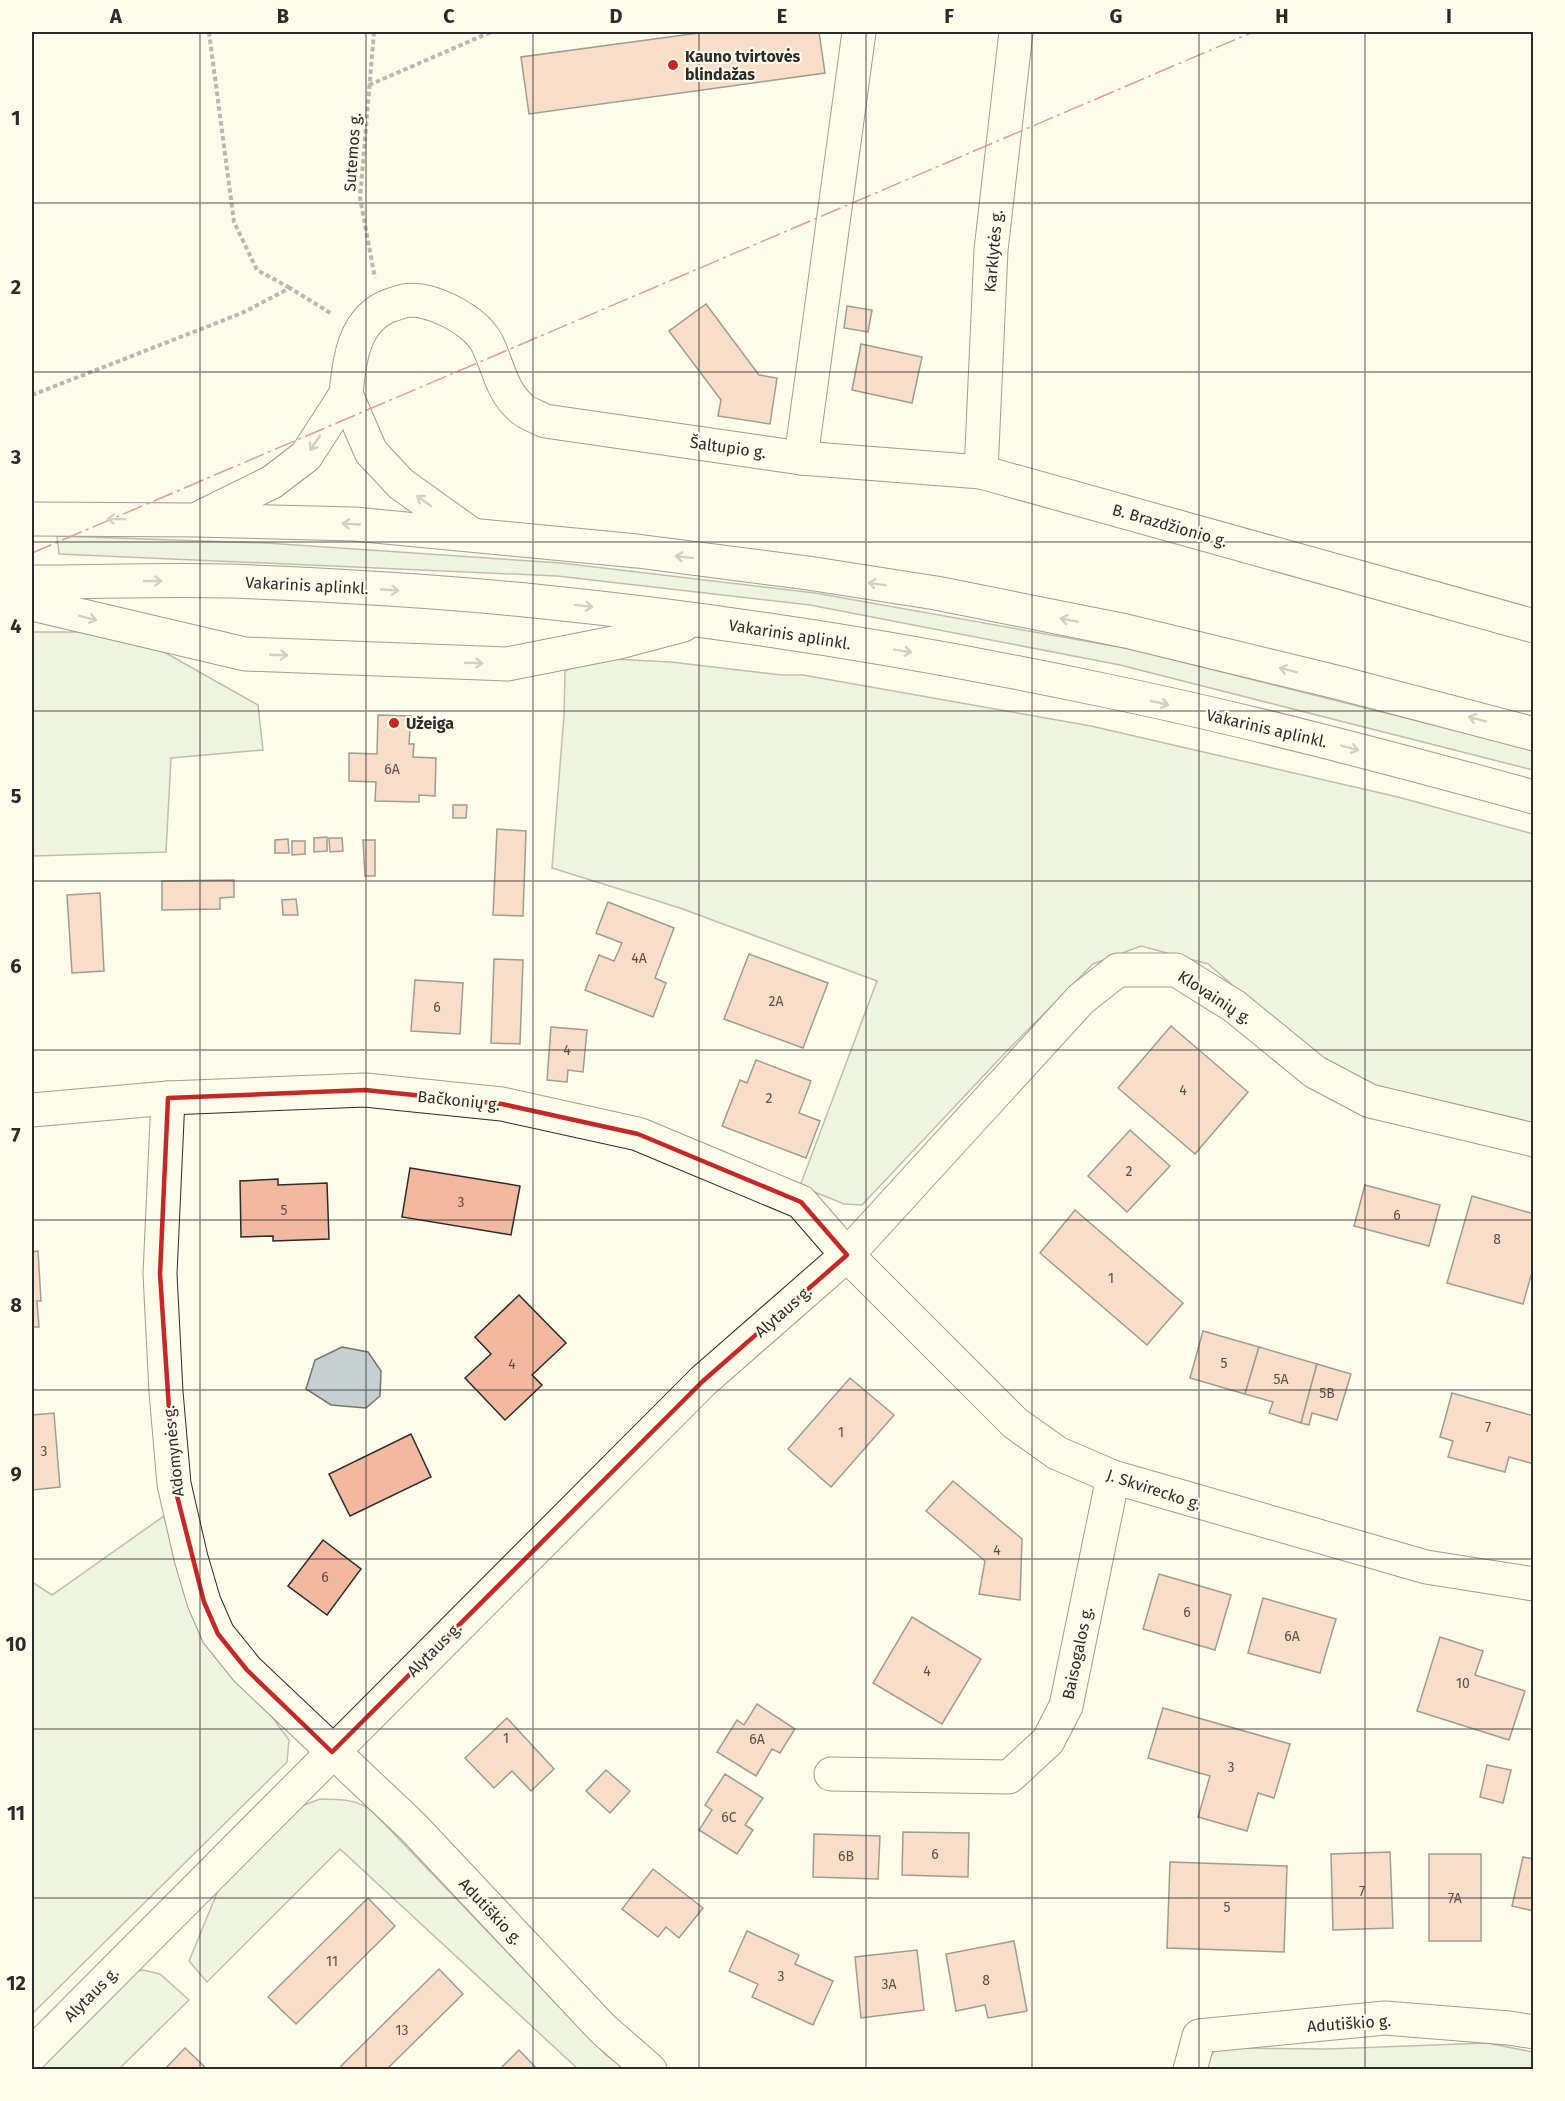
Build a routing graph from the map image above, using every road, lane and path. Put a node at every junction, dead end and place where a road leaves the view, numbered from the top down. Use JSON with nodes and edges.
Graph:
{"nodes":[{"id":1,"x":209,"y":32,"type":"edge"},
{"id":2,"x":374,"y":32,"type":"edge"},
{"id":3,"x":491,"y":32,"type":"edge"},
{"id":4,"x":859,"y":32,"type":"edge"},
{"id":5,"x":1016,"y":32,"type":"edge"},
{"id":6,"x":369,"y":85,"type":"junction"},
{"id":7,"x":290,"y":288,"type":"junction"},
{"id":8,"x":370,"y":320,"type":"junction"},
{"id":9,"x":346,"y":394,"type":"junction"},
{"id":10,"x":32,"y":395,"type":"edge"},
{"id":11,"x":801,"y":458,"type":"junction"},
{"id":12,"x":981,"y":472,"type":"junction"},
{"id":13,"x":32,"y":519,"type":"edge"},
{"id":14,"x":196,"y":520,"type":"junction"},
{"id":15,"x":472,"y":535,"type":"junction"},
{"id":16,"x":32,"y":582,"type":"edge"},
{"id":17,"x":32,"y":604,"type":"edge"},
{"id":18,"x":699,"y":620,"type":"junction"},
{"id":19,"x":1533,"y":626,"type":"edge"},
{"id":20,"x":1533,"y":734,"type":"edge"},
{"id":21,"x":1533,"y":797,"type":"edge"},
{"id":22,"x":168,"y":1098,"type":"junction"},
{"id":23,"x":32,"y":1110,"type":"edge"},
{"id":24,"x":1533,"y":1140,"type":"edge"},
{"id":25,"x":847,"y":1255,"type":"junction"},
{"id":26,"x":1113,"y":1477,"type":"junction"},
{"id":27,"x":1533,"y":1584,"type":"edge"},
{"id":28,"x":332,"y":1752,"type":"junction"},
{"id":29,"x":831,"y":1774,"type":"dead end"},
{"id":30,"x":1533,"y":2032,"type":"edge"},
{"id":31,"x":32,"y":2054,"type":"edge"},
{"id":32,"x":650,"y":2070,"type":"edge"},
{"id":33,"x":1190,"y":2070,"type":"edge"}],
"edges":[{"from":1,"to":7,"type":"path"},
{"from":2,"to":6,"type":"path","name":"Sutemos g."},
{"from":3,"to":6,"type":"path"},
{"from":4,"to":11,"type":"main road"},
{"from":5,"to":12,"type":"main road","name":"Karklytės g."},
{"from":6,"to":8,"type":"path","name":"Sutemos g."},
{"from":7,"to":8,"type":"path"},
{"from":7,"to":10,"type":"path"},
{"from":8,"to":9,"type":"main road"},
{"from":8,"to":11,"type":"main road","name":"Šaltupio g."},
{"from":9,"to":14,"type":"main road","one_way":true},
{"from":15,"to":9,"type":"main road","one_way":true},
{"from":11,"to":12,"type":"main road","name":"B. Brazdžionio g."},
{"from":12,"to":19,"type":"main road","name":"B. Brazdžionio g."},
{"from":14,"to":13,"type":"main road","one_way":true},
{"from":15,"to":14,"type":"main road","one_way":true},
{"from":20,"to":15,"type":"main road","one_way":true},
{"from":16,"to":18,"type":"main road","name":"Vakarinis aplinkl.","one_way":true},
{"from":17,"to":18,"type":"main road","one_way":true},
{"from":18,"to":21,"type":"main road","name":"Vakarinis aplinkl.","one_way":true},
{"from":22,"to":23,"type":"main road","name":"Bačkonių g."},
{"from":22,"to":25,"type":"main road","name":"Bačkonių g."},
{"from":22,"to":28,"type":"main road","name":"Adomynės g."},
{"from":24,"to":25,"type":"main road","name":"Klovainių g."},
{"from":25,"to":26,"type":"main road","name":"J. Skvirecko g."},
{"from":25,"to":28,"type":"main road","name":"Alytaus g."},
{"from":26,"to":27,"type":"main road","name":"J. Skvirecko g."},
{"from":26,"to":29,"type":"main road","name":"Baisogalos g."},
{"from":28,"to":31,"type":"main road","name":"Alytaus g."},
{"from":28,"to":32,"type":"main road","name":"Adutiškio g."},
{"from":30,"to":33,"type":"main road","name":"Adutiškio g."}]}
